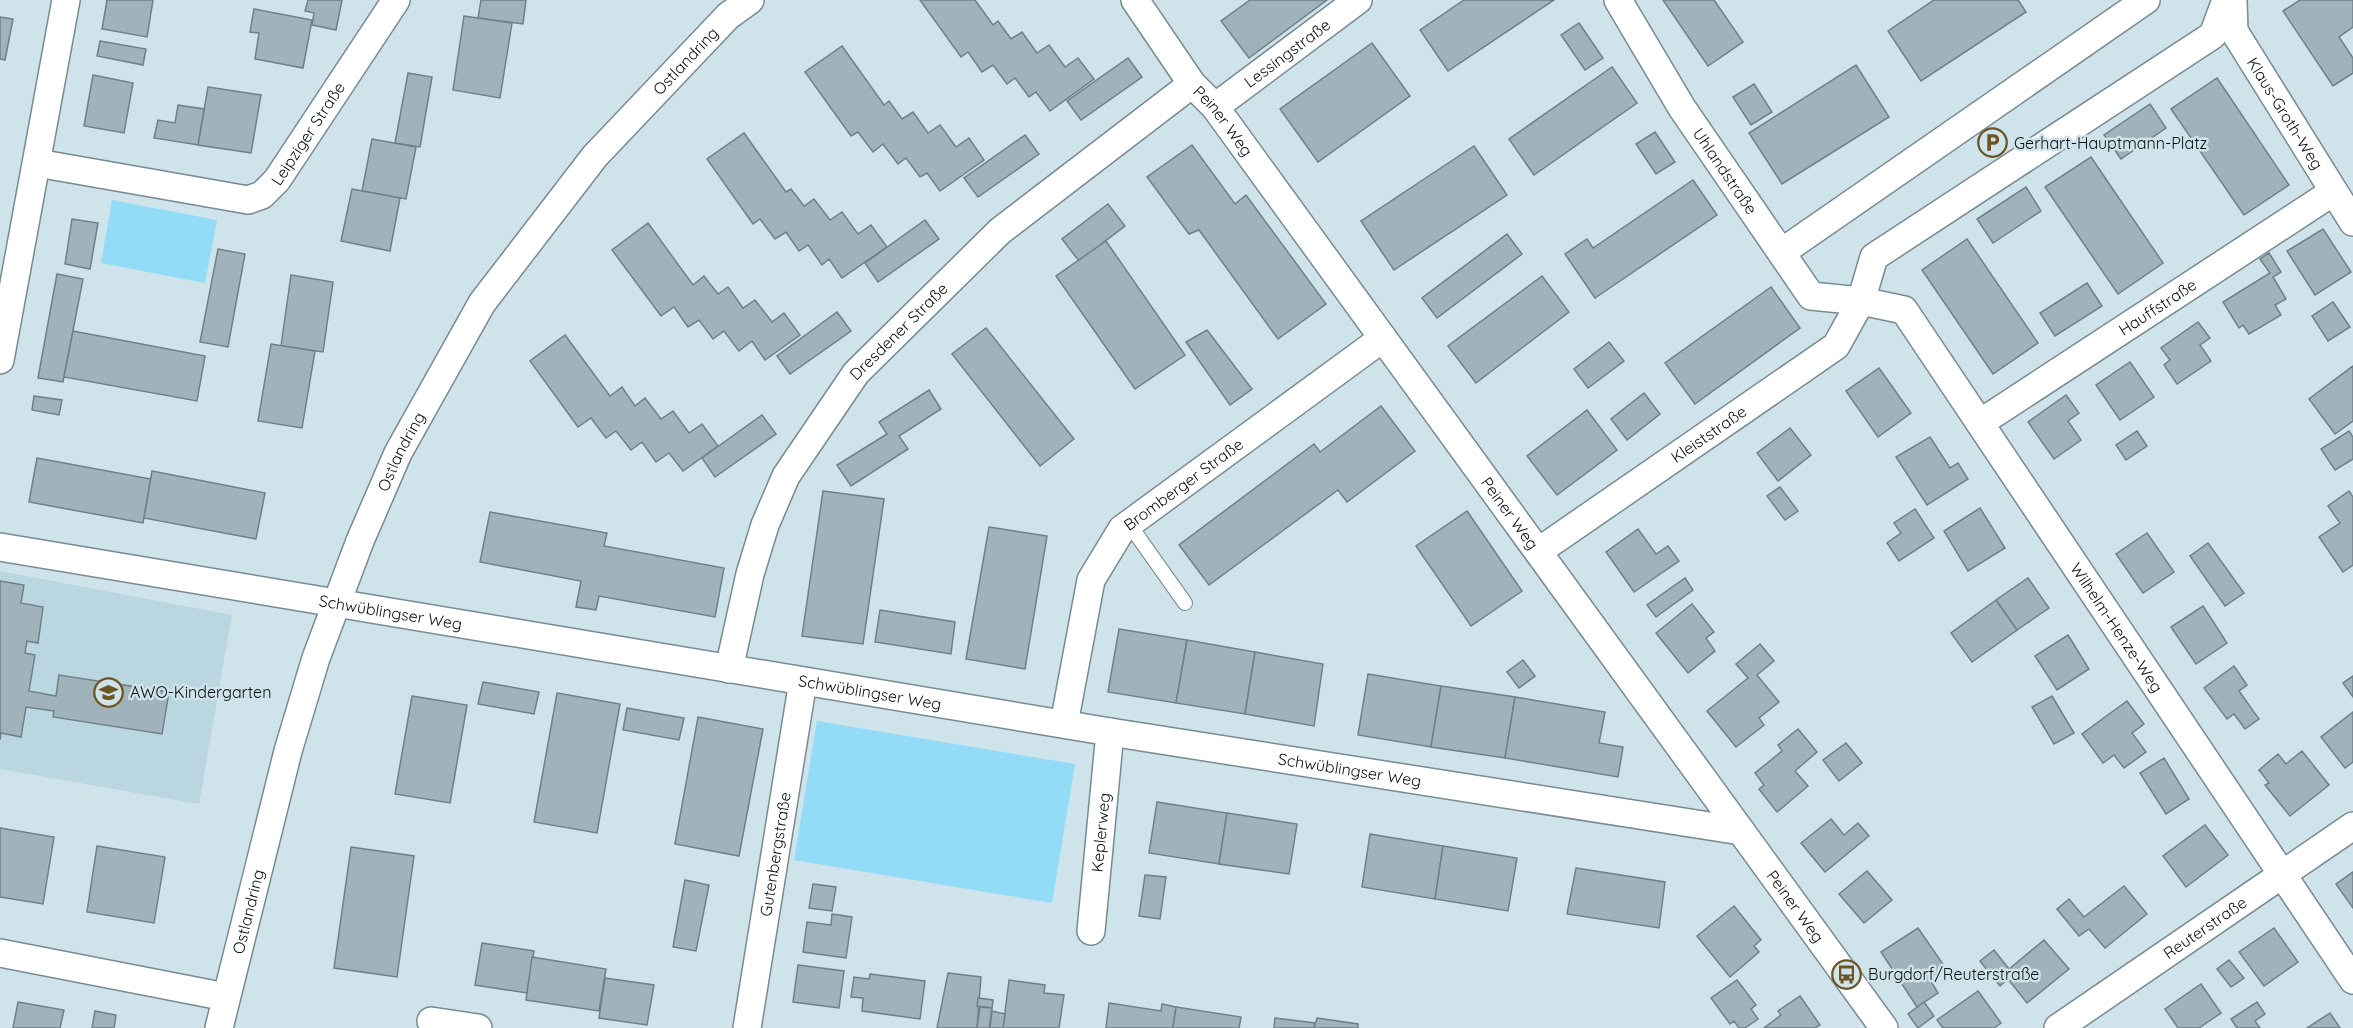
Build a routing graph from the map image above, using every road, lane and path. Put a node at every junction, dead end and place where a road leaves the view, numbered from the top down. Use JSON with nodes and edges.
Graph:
{"nodes":[{"id":1,"x":66,"y":0,"type":"edge"},
{"id":2,"x":396,"y":0,"type":"edge"},
{"id":3,"x":750,"y":0,"type":"edge"},
{"id":4,"x":1135,"y":0,"type":"edge"},
{"id":5,"x":1358,"y":0,"type":"edge"},
{"id":6,"x":1618,"y":0,"type":"edge"},
{"id":7,"x":2146,"y":0,"type":"edge"},
{"id":8,"x":2226,"y":0,"type":"edge"},
{"id":9,"x":2234,"y":0,"type":"edge"},
{"id":10,"x":1192,"y":84,"type":"junction"},
{"id":11,"x":1215,"y":107,"type":"junction"},
{"id":12,"x":37,"y":163,"type":"junction"},
{"id":13,"x":2333,"y":192,"type":"junction"},
{"id":14,"x":2353,"y":222,"type":"edge"},
{"id":15,"x":1782,"y":252,"type":"junction"},
{"id":16,"x":1861,"y":301,"type":"junction"},
{"id":17,"x":1383,"y":338,"type":"junction"},
{"id":18,"x":0,"y":360,"type":"edge"},
{"id":19,"x":1980,"y":423,"type":"junction"},
{"id":20,"x":1129,"y":524,"type":"junction"},
{"id":21,"x":0,"y":547,"type":"edge"},
{"id":22,"x":1539,"y":551,"type":"junction"},
{"id":23,"x":1185,"y":603,"type":"dead end"},
{"id":24,"x":335,"y":604,"type":"junction"},
{"id":25,"x":729,"y":669,"type":"junction"},
{"id":26,"x":803,"y":681,"type":"junction"},
{"id":27,"x":1064,"y":724,"type":"junction"},
{"id":28,"x":1110,"y":732,"type":"junction"},
{"id":29,"x":2353,"y":826,"type":"edge"},
{"id":30,"x":1741,"y":831,"type":"junction"},
{"id":31,"x":2283,"y":877,"type":"junction"},
{"id":32,"x":1091,"y":931,"type":"dead end"},
{"id":33,"x":0,"y":952,"type":"edge"},
{"id":34,"x":2353,"y":980,"type":"edge"},
{"id":35,"x":226,"y":997,"type":"junction"},
{"id":36,"x":431,"y":1021,"type":"dead end"},
{"id":37,"x":219,"y":1028,"type":"edge"},
{"id":38,"x":478,"y":1028,"type":"edge"},
{"id":39,"x":747,"y":1028,"type":"edge"},
{"id":40,"x":1884,"y":1028,"type":"edge"},
{"id":41,"x":2058,"y":1028,"type":"edge"}],
"edges":[{"from":1,"to":12,"type":"street"},
{"from":2,"to":12,"type":"street","name":"Leipziger Straße"},
{"from":3,"to":24,"type":"street","name":"Ostlandring"},
{"from":4,"to":10,"type":"street","name":"Peiner Weg"},
{"from":5,"to":11,"type":"street","name":"Lessingstraße"},
{"from":6,"to":15,"type":"street","name":"Uhlandstraße"},
{"from":7,"to":15,"type":"street"},
{"from":8,"to":16,"type":"street"},
{"from":9,"to":13,"type":"street","name":"Klaus-Groth-Weg"},
{"from":10,"to":11,"type":"street","name":"Peiner Weg"},
{"from":10,"to":25,"type":"street","name":"Dresdener Straße"},
{"from":11,"to":17,"type":"street","name":"Peiner Weg"},
{"from":12,"to":18,"type":"street"},
{"from":13,"to":14,"type":"street","name":"Klaus-Groth-Weg"},
{"from":13,"to":19,"type":"street","name":"Hauffstraße"},
{"from":15,"to":16,"type":"street","name":"Uhlandstraße"},
{"from":16,"to":19,"type":"street","name":"Wilhelm-Henze-Weg"},
{"from":16,"to":22,"type":"street","name":"Kleiststraße"},
{"from":17,"to":20,"type":"street","name":"Bromberger Straße"},
{"from":17,"to":22,"type":"street","name":"Peiner Weg"},
{"from":19,"to":31,"type":"street","name":"Wilhelm-Henze-Weg"},
{"from":20,"to":23,"type":"lane"},
{"from":20,"to":27,"type":"street","name":"Bromberger Straße"},
{"from":21,"to":24,"type":"street","name":"Schwüblingser Weg"},
{"from":22,"to":30,"type":"street","name":"Peiner Weg"},
{"from":24,"to":25,"type":"street","name":"Schwüblingser Weg"},
{"from":24,"to":35,"type":"street","name":"Ostlandring"},
{"from":25,"to":26,"type":"street","name":"Schwüblingser Weg"},
{"from":26,"to":27,"type":"street","name":"Schwüblingser Weg"},
{"from":26,"to":39,"type":"street","name":"Gutenbergstraße"},
{"from":27,"to":28,"type":"street","name":"Schwüblingser Weg"},
{"from":28,"to":30,"type":"street","name":"Schwüblingser Weg"},
{"from":28,"to":32,"type":"street","name":"Keplerweg"},
{"from":29,"to":31,"type":"street","name":"Reuterstraße"},
{"from":30,"to":40,"type":"street","name":"Peiner Weg"},
{"from":31,"to":34,"type":"street","name":"Wilhelm-Henze-Weg"},
{"from":31,"to":41,"type":"street","name":"Reuterstraße"},
{"from":33,"to":35,"type":"street"},
{"from":35,"to":37,"type":"street","name":"Ostlandring"},
{"from":36,"to":38,"type":"street"}]}
